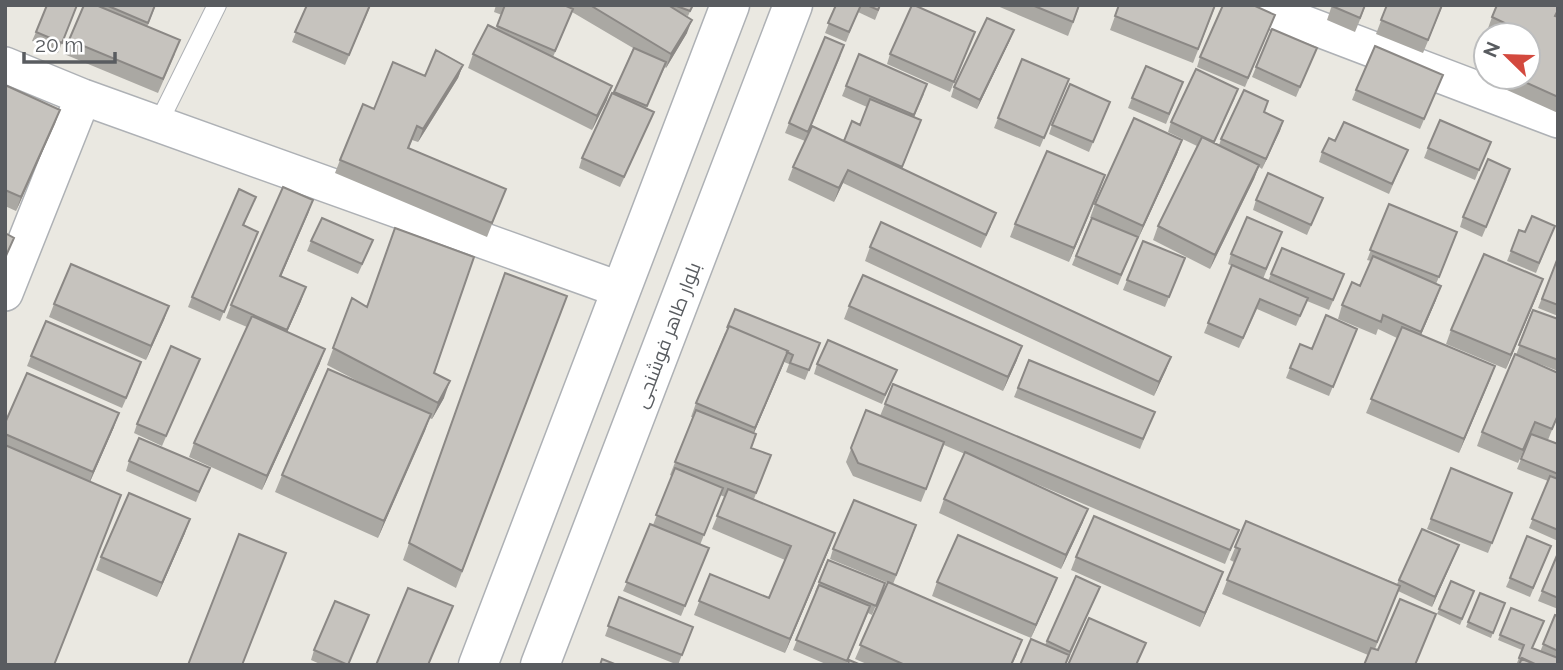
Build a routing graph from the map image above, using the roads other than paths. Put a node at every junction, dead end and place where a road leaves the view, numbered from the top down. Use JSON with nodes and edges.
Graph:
{"nodes":[{"id":1,"x":217,"y":5,"type":"edge"},
{"id":2,"x":730,"y":5,"type":"edge"},
{"id":3,"x":793,"y":5,"type":"edge"},
{"id":4,"x":1256,"y":5,"type":"edge"},
{"id":5,"x":5,"y":65,"type":"edge"},
{"id":6,"x":83,"y":97,"type":"junction"},
{"id":7,"x":1558,"y":120,"type":"edge"},
{"id":8,"x":158,"y":124,"type":"junction"},
{"id":9,"x":621,"y":290,"type":"junction"},
{"id":10,"x":5,"y":293,"type":"edge"},
{"id":11,"x":478,"y":665,"type":"edge"},
{"id":12,"x":540,"y":665,"type":"edge"}],
"edges":[{"from":1,"to":8,"type":"lane"},
{"from":2,"to":9,"type":"street"},
{"from":3,"to":12,"type":"street","name":"بلوار طاهر فوشنجی"},
{"from":4,"to":7,"type":"street"},
{"from":5,"to":6,"type":"street"},
{"from":6,"to":8,"type":"street"},
{"from":6,"to":10,"type":"street"},
{"from":8,"to":9,"type":"street"},
{"from":9,"to":11,"type":"street"}]}
